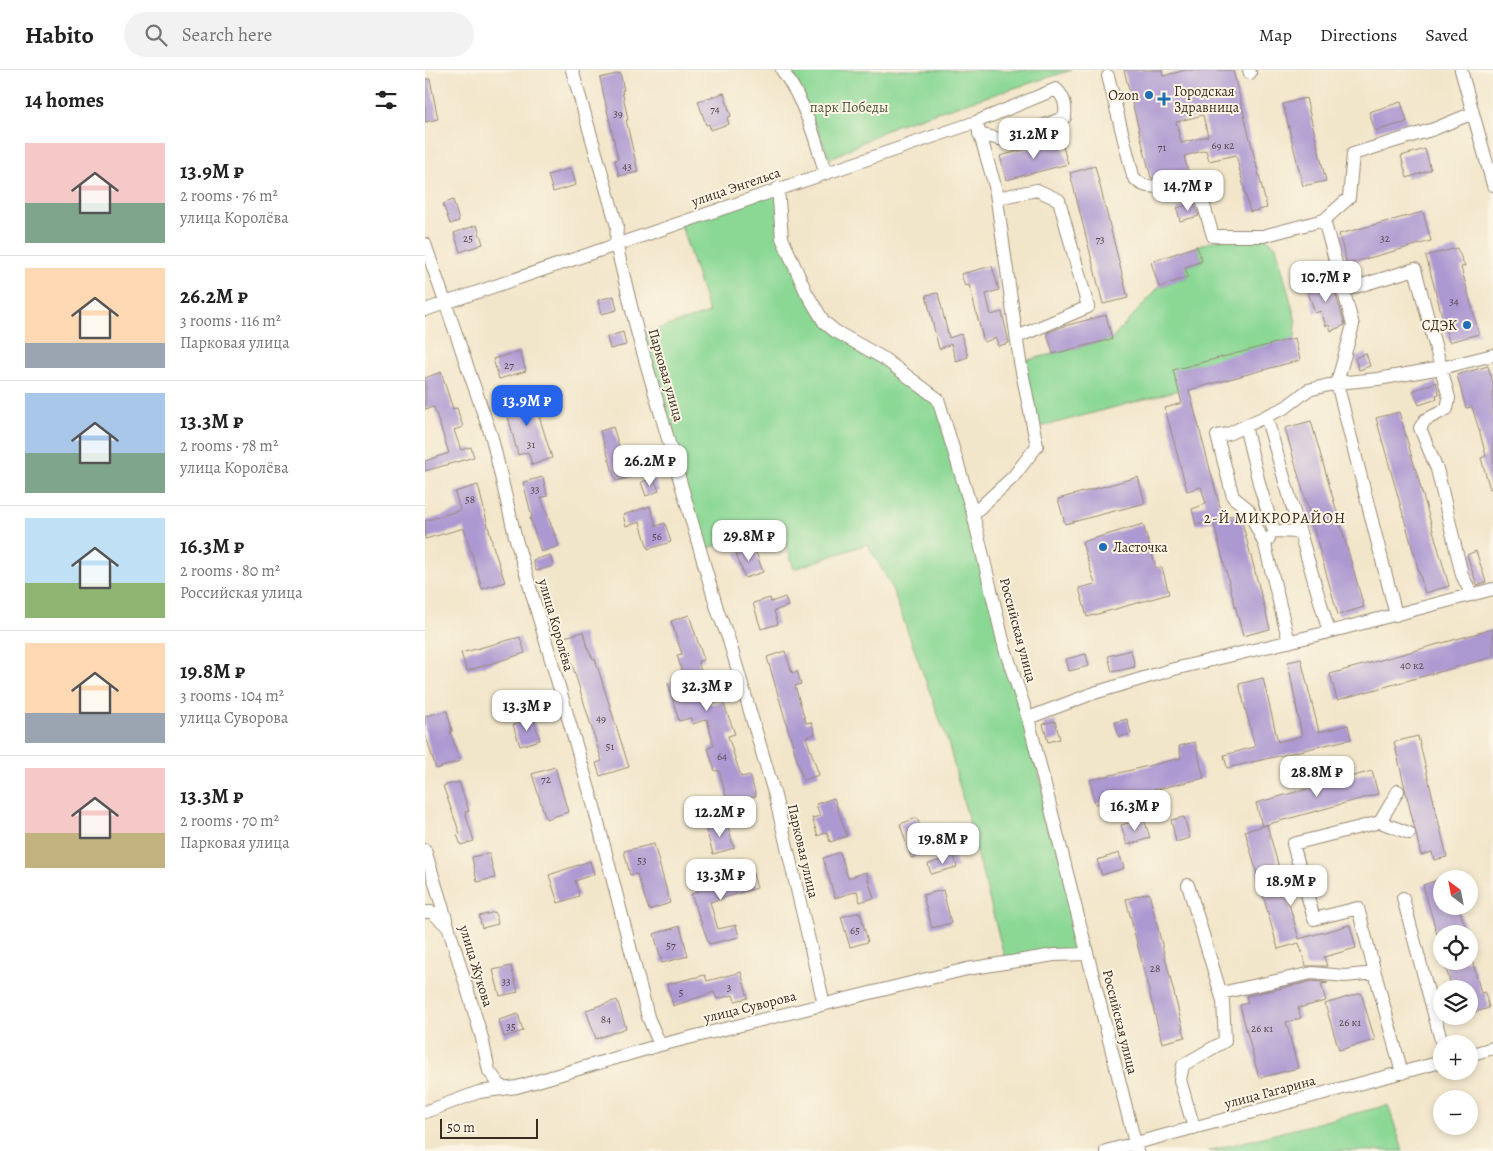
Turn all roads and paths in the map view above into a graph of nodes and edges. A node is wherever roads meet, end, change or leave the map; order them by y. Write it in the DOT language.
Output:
graph roads {
  1 [pos="572,70"];
  2 [pos="782,70"];
  3 [pos="1461,70"];
  4 [pos="1108,76"];
  5 [pos="1473,113"];
  6 [pos="978,128"];
  7 [pos="825,172"];
  8 [pos="1493,185"];
  9 [pos="778,188"];
  10 [pos="997,198"];
  11 [pos="1324,220"];
  12 [pos="425,244"];
  13 [pos="617,244"];
  14 [pos="1342,291"];
  15 [pos="447,302"];
  16 [pos="425,310"];
  17 [pos="1017,337"];
  18 [pos="1493,355"];
  19 [pos="1441,368"];
  20 [pos="1337,383"];
  21 [pos="1266,416"];
  22 [pos="1245,426"];
  23 [pos="973,514"];
  24 [pos="1274,531"];
  25 [pos="1300,532"];
  26 [pos="1265,545"];
  27 [pos="1493,589"];
  28 [pos="1472,595"];
  29 [pos="1396,615"];
  30 [pos="1329,632"];
  31 [pos="1289,642"];
  32 [pos="1028,718"];
  33 [pos="1398,791"];
  34 [pos="1380,822"];
  35 [pos="1409,833"];
  36 [pos="425,850"];
  37 [pos="1188,885"];
  38 [pos="1403,898"];
  39 [pos="425,912"];
  40 [pos="448,927"];
  41 [pos="1087,954"];
  42 [pos="1375,972"];
  43 [pos="1221,993"];
  44 [pos="824,1004"];
  45 [pos="1440,1035"];
  46 [pos="659,1045"];
  47 [pos="1493,1048"];
  48 [pos="1478,1052"];
  49 [pos="1433,1064"];
  50 [pos="1402,1073"];
  51 [pos="502,1088"];
  52 [pos="425,1112"];
  53 [pos="1194,1128"];
  54 [pos="1136,1147"];
  55 [pos="1106,1151"];
  1 -- 13 [label="street, Парковая улица"];
  2 -- 7 [label="street"];
  3 -- 5 [label="street"];
  4 -- 11 [label="street"];
  5 -- 8 [label="street"];
  5 -- 11 [label="street"];
  6 -- 6 [label="street, улица Энгельса"];
  6 -- 7 [label="street, улица Энгельса"];
  6 -- 10 [label="street"];
  7 -- 9 [label="street, улица Энгельса"];
  9 -- 13 [label="street, улица Энгельса"];
  9 -- 23 [label="street, Российская улица"];
  10 -- 17 [label="street"];
  10 -- 17 [label="street"];
  11 -- 14 [label="street"];
  12 -- 15 [label="street, улица Королёва"];
  13 -- 15 [label="street, улица Энгельса"];
  13 -- 44 [label="street, Парковая улица"];
  14 -- 19 [label="street"];
  14 -- 20 [label="street"];
  15 -- 16 [label="street, улица Энгельса"];
  15 -- 46 [label="street, улица Королёва"];
  17 -- 23 [label="street"];
  18 -- 19 [label="street"];
  19 -- 20 [label="street"];
  19 -- 28 [label="street"];
  20 -- 21 [label="street"];
  20 -- 29 [label="street"];
  21 -- 22 [label="street"];
  21 -- 25 [label="street"];
  22 -- 24 [label="street"];
  22 -- 26 [label="street"];
  23 -- 32 [label="street, Российская улица"];
  24 -- 25 [label="street"];
  24 -- 26 [label="street"];
  25 -- 30 [label="street"];
  26 -- 31 [label="street"];
  27 -- 28 [label="street"];
  28 -- 29 [label="street"];
  29 -- 30 [label="street"];
  30 -- 31 [label="street"];
  31 -- 32 [label="street"];
  32 -- 41 [label="street, Российская улица"];
  33 -- 34 [label="street"];
  34 -- 35 [label="street"];
  34 -- 42 [label="street"];
  36 -- 40 [label="street, улица Жукова"];
  37 -- 43 [label="street"];
  38 -- 45 [label="street"];
  39 -- 40 [label="street"];
  40 -- 51 [label="street, улица Жукова"];
  41 -- 44 [label="street, улица Суворова"];
  41 -- 54 [label="street, Российская улица"];
  42 -- 43 [label="street"];
  42 -- 50 [label="street"];
  43 -- 53 [label="street"];
  44 -- 46 [label="street, улица Суворова"];
  46 -- 51 [label="street, улица Суворова"];
  47 -- 48 [label="street"];
  49 -- 50 [label="street, улица Гагарина"];
  50 -- 53 [label="street, улица Гагарина"];
  51 -- 52 [label="street, улица Суворова"];
  53 -- 54 [label="street, улица Гагарина"];
  54 -- 55 [label="street, улица Гагарина"];
}
